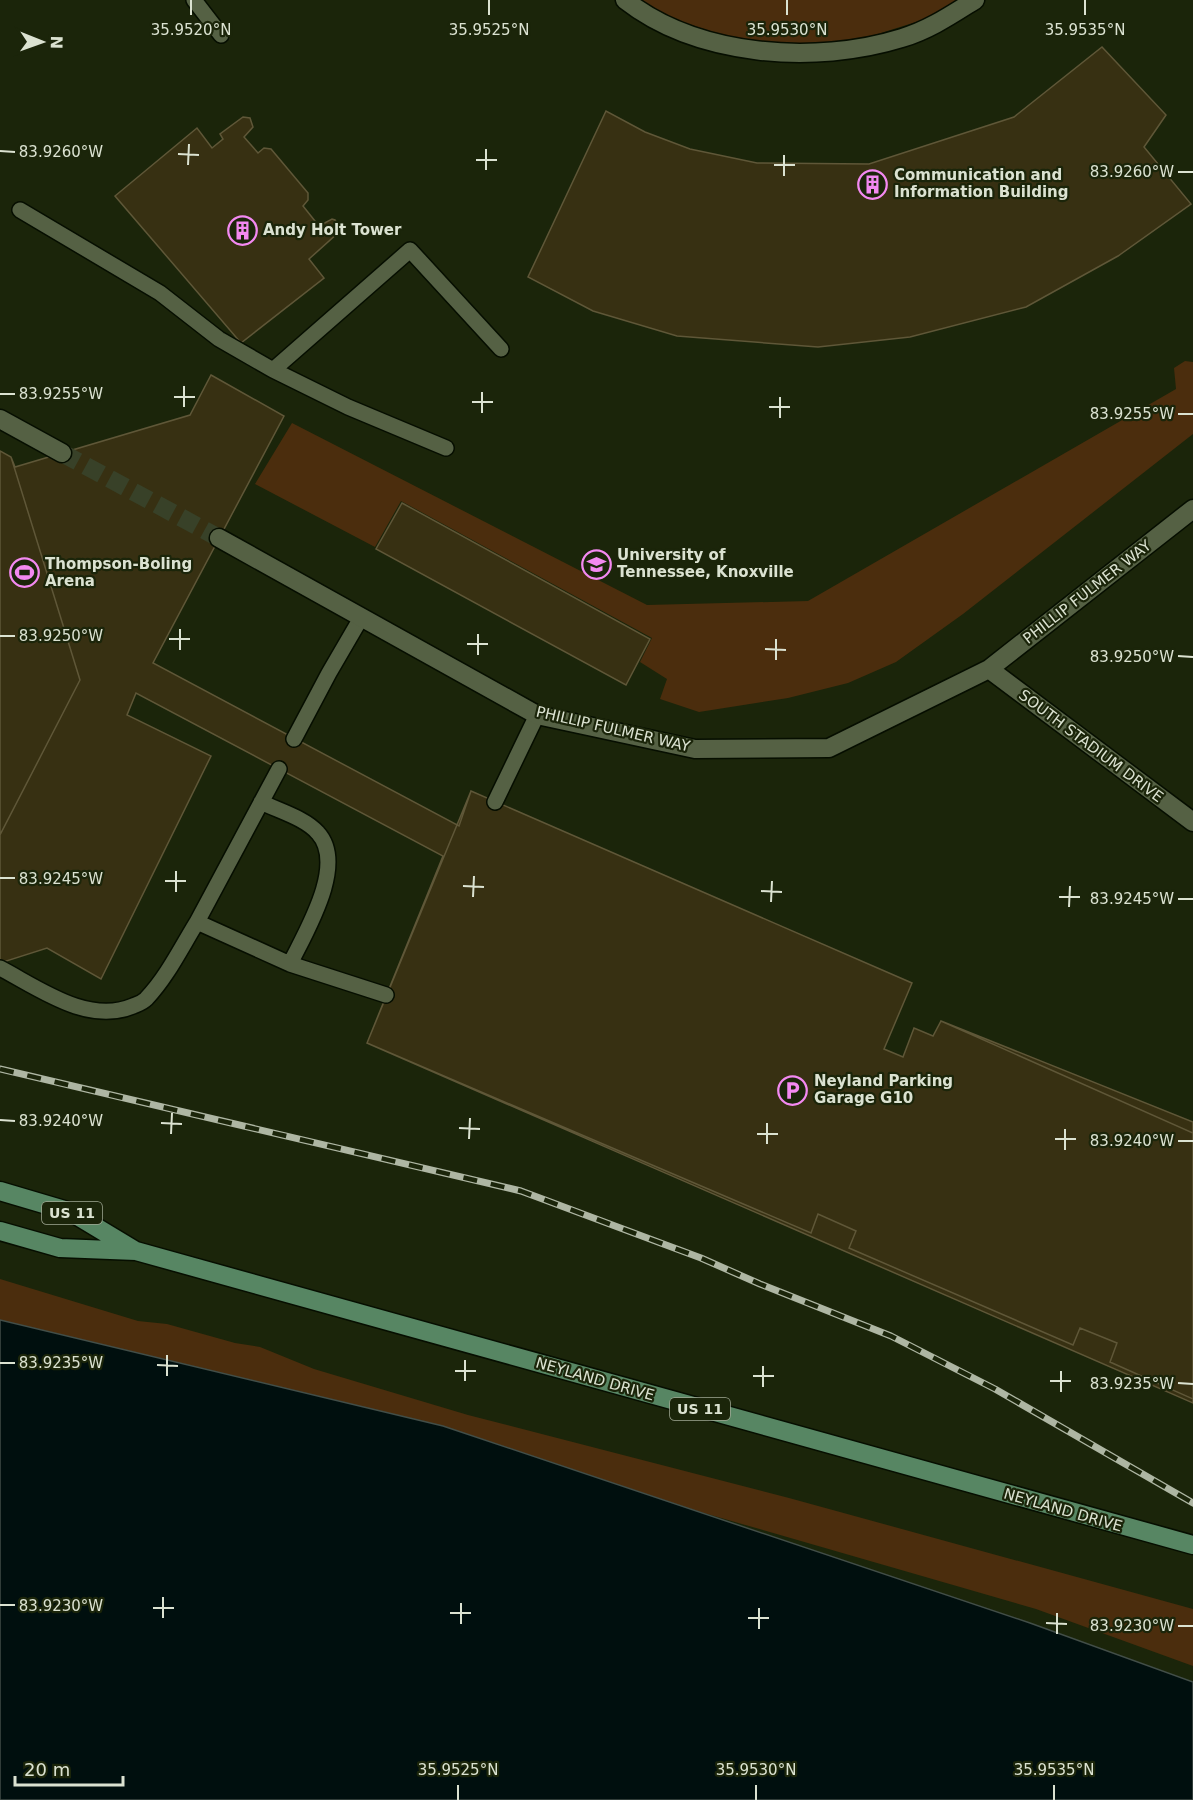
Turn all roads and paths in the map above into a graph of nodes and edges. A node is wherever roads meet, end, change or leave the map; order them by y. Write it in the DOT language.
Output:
graph roads {
  1 [pos="194,0"];
  2 [pos="625,0"];
  3 [pos="975,0"];
  4 [pos="222,35"];
  5 [pos="20,210"];
  6 [pos="501,349"];
  7 [pos="273,370"];
  8 [pos="0,419"];
  9 [pos="446,448"];
  10 [pos="62,453"];
  11 [pos="1193,509"];
  12 [pos="219,538"];
  13 [pos="362,618"];
  14 [pos="989,669"];
  15 [pos="537,715"];
  16 [pos="294,739"];
  17 [pos="279,769"];
  18 [pos="261,802"];
  19 [pos="495,802"];
  20 [pos="1193,822"];
  21 [pos="197,922"];
  22 [pos="290,964"];
  23 [pos="0,968"];
  24 [pos="386,995"];
  25 [pos="0,1191"];
  26 [pos="0,1231"];
  27 [pos="136,1251"];
  28 [pos="1193,1545"];
  1 -- 4 [label="lane"];
  2 -- 3 [label="street"];
  5 -- 7 [label="lane"];
  6 -- 7 [label="lane"];
  7 -- 9 [label="lane"];
  8 -- 10 [label="street"];
  11 -- 14 [label="street, PHILLIP FULMER WAY"];
  12 -- 13 [label="street, PHILLIP FULMER WAY"];
  13 -- 15 [label="street, PHILLIP FULMER WAY"];
  13 -- 16 [label="lane"];
  14 -- 15 [label="street, PHILLIP FULMER WAY"];
  14 -- 20 [label="street, SOUTH STADIUM DRIVE"];
  15 -- 19 [label="lane"];
  17 -- 18 [label="lane"];
  18 -- 21 [label="lane"];
  18 -- 22 [label="lane"];
  21 -- 22 [label="lane"];
  21 -- 23 [label="lane"];
  22 -- 24 [label="lane"];
  25 -- 27 [label="main road, NEYLAND DRIVE / US 11"];
  26 -- 27 [label="main road, NEYLAND DRIVE / US 11"];
  27 -- 28 [label="main road, NEYLAND DRIVE / US 11"];
}
